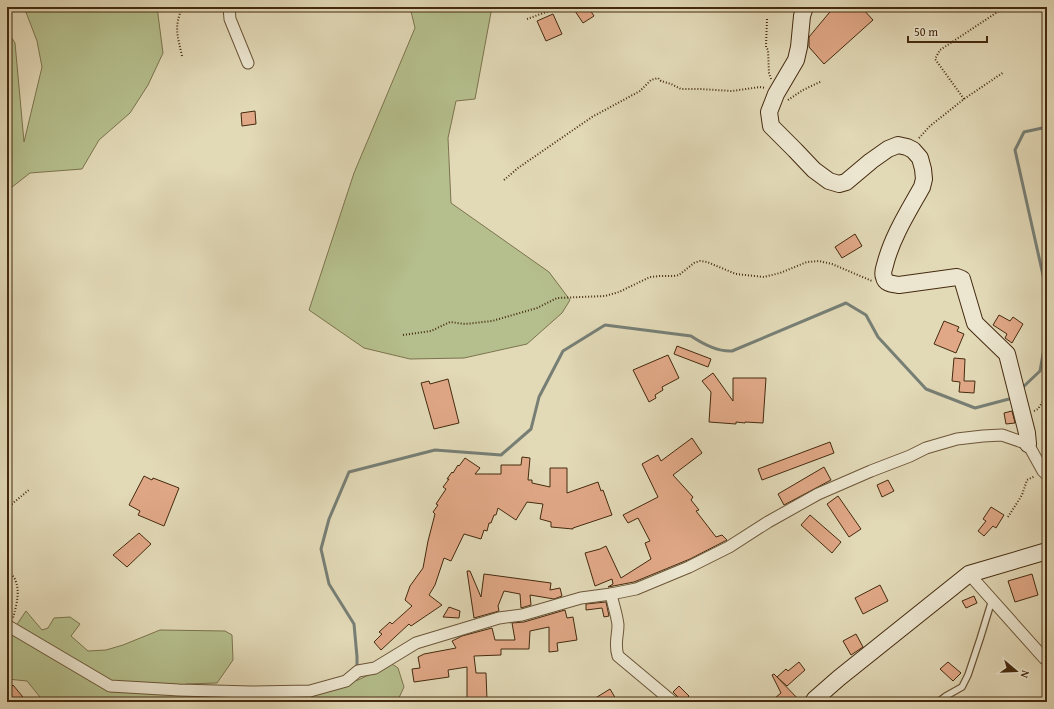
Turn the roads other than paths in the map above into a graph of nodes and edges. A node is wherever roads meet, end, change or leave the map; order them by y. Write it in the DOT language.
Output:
graph roads {
  1 [pos="229,7"];
  2 [pos="805,7"];
  3 [pos="248,63"];
  4 [pos="1028,444"];
  5 [pos="1045,473"];
  6 [pos="1047,551"];
  7 [pos="969,574"];
  8 [pos="611,594"];
  9 [pos="992,600"];
  10 [pos="9,627"];
  11 [pos="1047,660"];
  12 [pos="673,702"];
  13 [pos="813,702"];
  14 [pos="938,702"];
  1 -- 3 [label="street"];
  2 -- 4 [label="street"];
  4 -- 5 [label="street"];
  4 -- 8 [label="street"];
  6 -- 7 [label="street"];
  7 -- 9 [label="street"];
  7 -- 13 [label="street"];
  8 -- 10 [label="street"];
  8 -- 12 [label="street"];
  9 -- 11 [label="street"];
  9 -- 14 [label="lane"];
}
